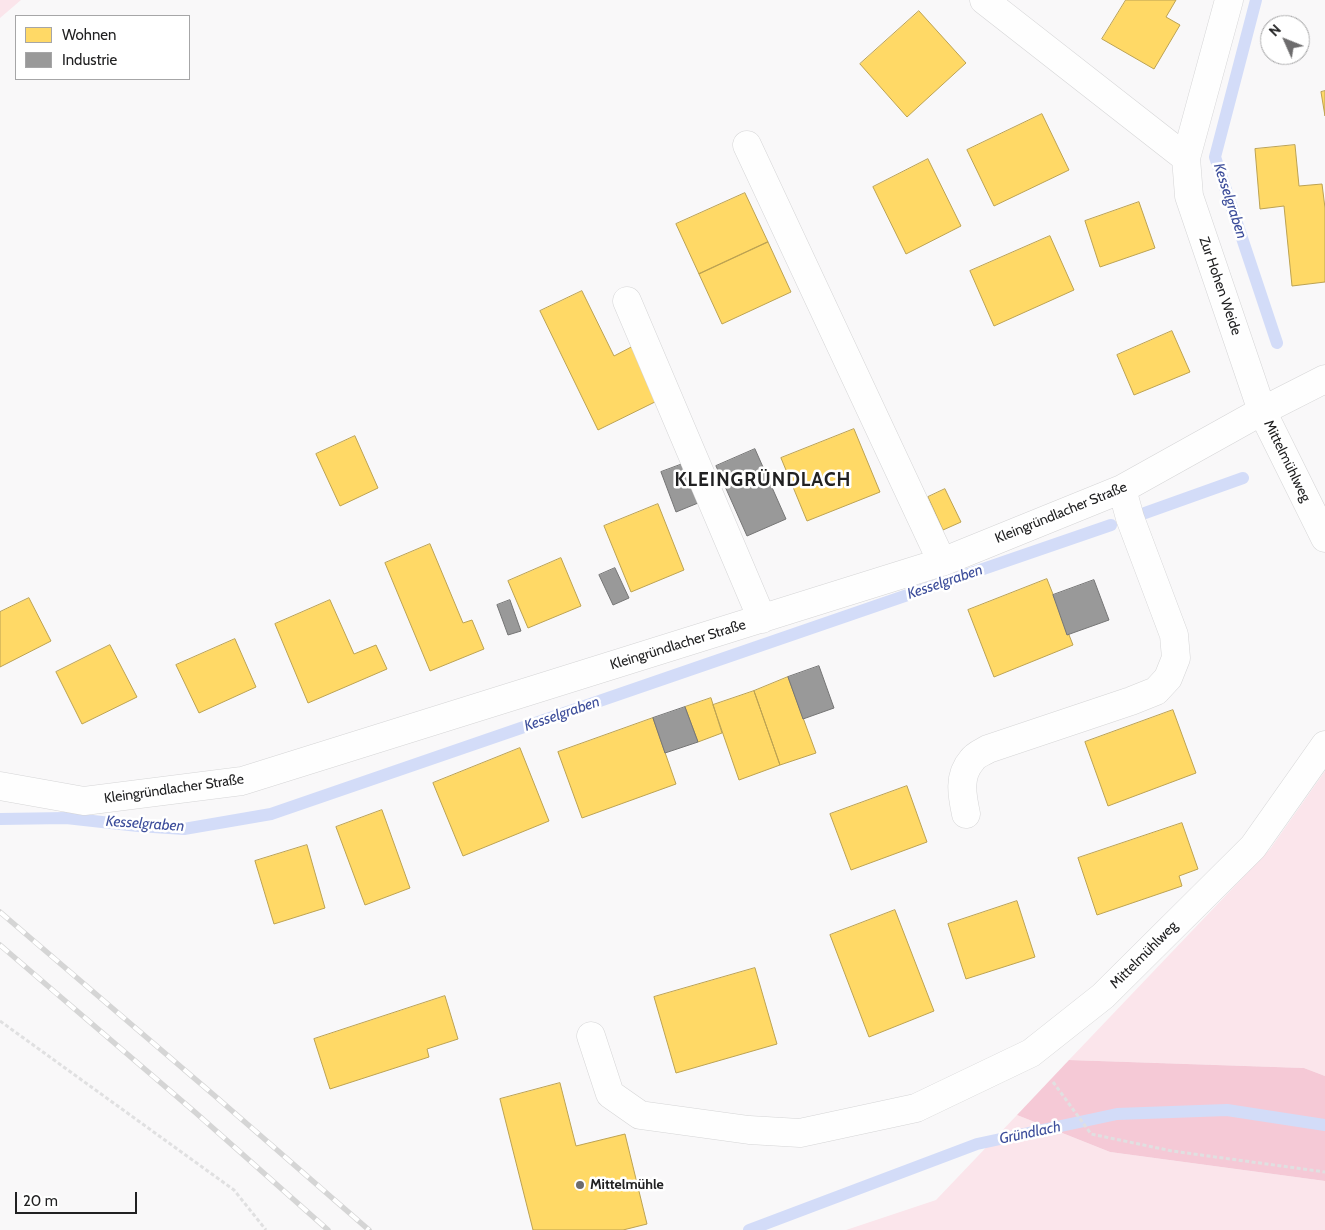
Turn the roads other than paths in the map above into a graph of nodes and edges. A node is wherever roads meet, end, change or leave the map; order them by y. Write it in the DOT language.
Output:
graph roads {
  1 [pos="984,0"];
  2 [pos="1229,0"];
  3 [pos="747,145"];
  4 [pos="1186,158"];
  5 [pos="628,301"];
  6 [pos="1325,379"];
  7 [pos="1262,412"];
  8 [pos="1122,489"];
  9 [pos="1325,538"];
  10 [pos="942,562"];
  11 [pos="762,619"];
  12 [pos="1325,745"];
  13 [pos="0,786"];
  14 [pos="966,814"];
  15 [pos="591,1036"];
  1 -- 4 [label="street"];
  2 -- 4 [label="street, Zur Hohen Weide"];
  3 -- 10 [label="street"];
  4 -- 7 [label="street, Zur Hohen Weide"];
  5 -- 11 [label="street"];
  6 -- 7 [label="street, Kleingründlacher Straße"];
  7 -- 8 [label="street, Kleingründlacher Straße"];
  7 -- 9 [label="street, Mittelmühlweg"];
  8 -- 10 [label="street, Kleingründlacher Straße"];
  8 -- 14 [label="street"];
  10 -- 11 [label="street, Kleingründlacher Straße"];
  11 -- 13 [label="street, Kleingründlacher Straße"];
  12 -- 15 [label="street, Mittelmühlweg"];
}
